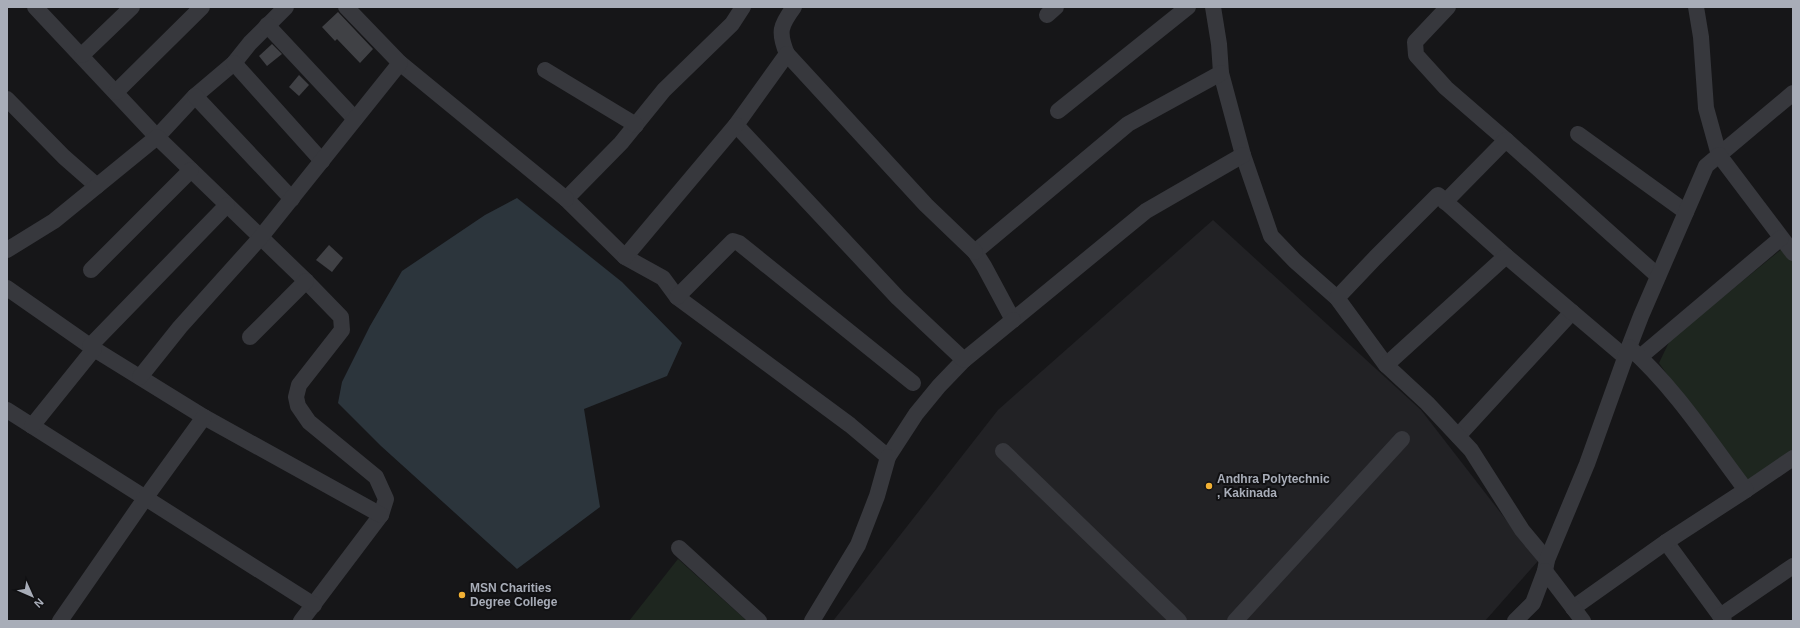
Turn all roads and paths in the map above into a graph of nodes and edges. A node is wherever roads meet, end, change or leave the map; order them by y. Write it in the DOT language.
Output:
graph roads {
  1 [pos="35,7"];
  2 [pos="202,7"];
  3 [pos="286,7"];
  4 [pos="346,7"];
  5 [pos="743,7"];
  6 [pos="794,7"];
  7 [pos="1188,7"];
  8 [pos="1213,7"];
  9 [pos="1448,7"];
  10 [pos="1696,7"];
  11 [pos="126,9"];
  12 [pos="267,25"];
  13 [pos="787,54"];
  14 [pos="82,55"];
  15 [pos="234,63"];
  16 [pos="400,63"];
  17 [pos="545,70"];
  18 [pos="1221,73"];
  19 [pos="116,92"];
  20 [pos="1793,93"];
  21 [pos="195,96"];
  22 [pos="7,99"];
  23 [pos="1058,111"];
  24 [pos="355,119"];
  25 [pos="636,125"];
  26 [pos="736,125"];
  27 [pos="1578,134"];
  28 [pos="157,137"];
  29 [pos="1506,140"];
  30 [pos="1243,155"];
  31 [pos="1719,155"];
  32 [pos="322,161"];
  33 [pos="190,170"];
  34 [pos="97,186"];
  35 [pos="292,199"];
  36 [pos="566,199"];
  37 [pos="1446,202"];
  38 [pos="226,205"];
  39 [pos="1686,212"];
  40 [pos="260,238"];
  41 [pos="1781,238"];
  42 [pos="7,250"];
  43 [pos="975,252"];
  44 [pos="1793,254"];
  45 [pos="1506,256"];
  46 [pos="626,257"];
  47 [pos="91,270"];
  48 [pos="1658,276"];
  49 [pos="306,281"];
  50 [pos="7,288"];
  51 [pos="677,298"];
  52 [pos="1337,298"];
  53 [pos="1572,312"];
  54 [pos="1013,320"];
  55 [pos="250,337"];
  56 [pos="92,347"];
  57 [pos="1631,354"];
  58 [pos="964,360"];
  59 [pos="1386,365"];
  60 [pos="140,377"];
  61 [pos="913,383"];
  62 [pos="7,410"];
  63 [pos="204,417"];
  64 [pos="32,426"];
  65 [pos="1458,436"];
  66 [pos="1402,439"];
  67 [pos="1003,451"];
  68 [pos="888,457"];
  69 [pos="1793,458"];
  70 [pos="1746,490"];
  71 [pos="146,497"];
  72 [pos="381,515"];
  73 [pos="1666,542"];
  74 [pos="679,548"];
  75 [pos="1546,566"];
  76 [pos="1793,566"];
  77 [pos="314,605"];
  78 [pos="1573,608"];
  79 [pos="1722,618"];
  80 [pos="60,621"];
  81 [pos="301,621"];
  82 [pos="759,621"];
  83 [pos="812,621"];
  84 [pos="1179,621"];
  85 [pos="1235,621"];
  86 [pos="1515,621"];
  87 [pos="1583,621"];
  1 -- 14 [label="street"];
  2 -- 19 [label="street"];
  3 -- 12 [label="street"];
  4 -- 16 [label="street"];
  5 -- 25 [label="street"];
  6 -- 13 [label="street"];
  7 -- 23 [label="street"];
  8 -- 18 [label="street"];
  9 -- 29 [label="street"];
  10 -- 31 [label="street"];
  11 -- 14 [label="street"];
  12 -- 15 [label="street"];
  12 -- 24 [label="street"];
  13 -- 26 [label="street"];
  13 -- 43 [label="street"];
  14 -- 19 [label="street"];
  15 -- 21 [label="street"];
  15 -- 32 [label="street"];
  16 -- 24 [label="street"];
  16 -- 36 [label="street"];
  17 -- 25 [label="street"];
  18 -- 30 [label="street"];
  18 -- 43 [label="street"];
  19 -- 28 [label="street"];
  20 -- 31 [label="street"];
  21 -- 28 [label="street"];
  21 -- 35 [label="street"];
  22 -- 34 [label="street"];
  24 -- 32 [label="street"];
  25 -- 36 [label="street"];
  26 -- 46 [label="street"];
  26 -- 58 [label="street"];
  27 -- 39 [label="street"];
  28 -- 33 [label="street"];
  28 -- 34 [label="street"];
  29 -- 37 [label="street"];
  29 -- 48 [label="street"];
  30 -- 52 [label="street"];
  30 -- 54 [label="street"];
  31 -- 39 [label="street"];
  31 -- 41 [label="street"];
  32 -- 35 [label="street"];
  33 -- 38 [label="street"];
  33 -- 47 [label="street"];
  34 -- 42 [label="street"];
  35 -- 40 [label="street"];
  36 -- 46 [label="street"];
  37 -- 45 [label="street"];
  37 -- 52 [label="street"];
  38 -- 40 [label="street"];
  38 -- 56 [label="street"];
  39 -- 48 [label="street"];
  40 -- 49 [label="street"];
  40 -- 60 [label="street"];
  41 -- 44 [label="street"];
  41 -- 57 [label="street"];
  43 -- 54 [label="street"];
  45 -- 53 [label="street"];
  45 -- 59 [label="street"];
  46 -- 51 [label="street"];
  48 -- 57 [label="street"];
  49 -- 55 [label="street"];
  49 -- 72 [label="street"];
  50 -- 56 [label="street"];
  51 -- 61 [label="street"];
  51 -- 68 [label="street"];
  52 -- 59 [label="street"];
  53 -- 57 [label="street"];
  53 -- 65 [label="street"];
  54 -- 58 [label="street"];
  56 -- 60 [label="street"];
  56 -- 64 [label="street"];
  57 -- 70 [label="street"];
  57 -- 75 [label="street"];
  58 -- 68 [label="street"];
  59 -- 65 [label="street"];
  60 -- 63 [label="street"];
  62 -- 64 [label="street"];
  63 -- 71 [label="street"];
  63 -- 72 [label="street"];
  64 -- 71 [label="street"];
  65 -- 75 [label="street"];
  66 -- 85 [label="street"];
  67 -- 84 [label="street"];
  68 -- 83 [label="street"];
  69 -- 70 [label="street"];
  70 -- 73 [label="street"];
  71 -- 77 [label="street"];
  71 -- 80 [label="street"];
  72 -- 77 [label="street"];
  73 -- 78 [label="street"];
  73 -- 79 [label="street"];
  74 -- 82 [label="street"];
  75 -- 78 [label="street"];
  75 -- 86 [label="street"];
  76 -- 79 [label="street"];
  77 -- 81 [label="street"];
  78 -- 87 [label="street"];
}
